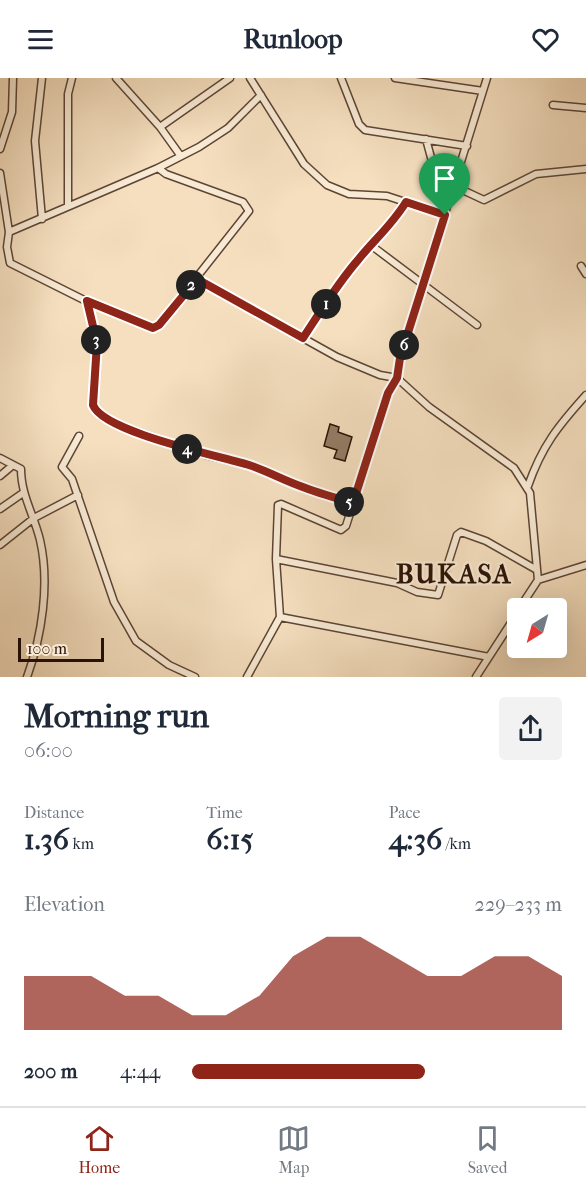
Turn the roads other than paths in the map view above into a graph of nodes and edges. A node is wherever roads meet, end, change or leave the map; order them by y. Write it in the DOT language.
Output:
graph roads {
  1 [pos="13,78"];
  2 [pos="42,78"];
  3 [pos="72,78"];
  4 [pos="116,78"];
  5 [pos="230,78"];
  6 [pos="250,78"];
  7 [pos="340,78"];
  8 [pos="395,78"];
  9 [pos="487,78"];
  10 [pos="483,91"];
  11 [pos="261,95"];
  12 [pos="554,105"];
  13 [pos="586,108"];
  14 [pos="160,127"];
  15 [pos="426,139"];
  16 [pos="467,146"];
  17 [pos="0,149"];
  18 [pos="180,155"];
  19 [pos="433,165"];
  20 [pos="158,168"];
  21 [pos="586,169"];
  22 [pos="0,173"];
  23 [pos="454,186"];
  24 [pos="406,202"];
  25 [pos="68,206"];
  26 [pos="445,215"];
  27 [pos="42,219"];
  28 [pos="9,232"];
  29 [pos="372,246"];
  30 [pos="581,266"];
  31 [pos="586,274"];
  32 [pos="197,279"];
  33 [pos="424,284"];
  34 [pos="87,301"];
  35 [pos="477,325"];
  36 [pos="303,338"];
  37 [pos="397,378"];
  38 [pos="586,395"];
  39 [pos="79,436"];
  40 [pos="0,458"];
  41 [pos="13,465"];
  42 [pos="0,476"];
  43 [pos="528,486"];
  44 [pos="23,493"];
  45 [pos="78,495"];
  46 [pos="353,503"];
  47 [pos="0,509"];
  48 [pos="34,518"];
  49 [pos="0,545"];
  50 [pos="276,559"];
  51 [pos="586,566"];
  52 [pos="537,570"];
  53 [pos="538,580"];
  54 [pos="526,598"];
  55 [pos="280,617"];
  56 [pos="507,628"];
  57 [pos="489,657"];
  58 [pos="27,677"];
  59 [pos="195,677"];
  60 [pos="247,677"];
  61 [pos="476,677"];
  1 -- 17 [label="street"];
  2 -- 27 [label="street"];
  3 -- 25 [label="street"];
  4 -- 14 [label="street"];
  5 -- 14 [label="street"];
  6 -- 11 [label="street"];
  7 -- 15 [label="street"];
  8 -- 10 [label="street"];
  9 -- 10 [label="street"];
  10 -- 16 [label="street"];
  11 -- 18 [label="street"];
  11 -- 24 [label="street"];
  12 -- 13 [label="street"];
  14 -- 18 [label="street"];
  15 -- 16 [label="street"];
  15 -- 19 [label="street"];
  16 -- 23 [label="street"];
  18 -- 20 [label="street"];
  20 -- 25 [label="street"];
  20 -- 32 [label="street"];
  21 -- 23 [label="street"];
  22 -- 28 [label="street"];
  23 -- 26 [label="street"];
  24 -- 26 [label="street"];
  24 -- 29 [label="street"];
  25 -- 27 [label="street"];
  26 -- 33 [label="street"];
  27 -- 28 [label="street"];
  28 -- 34 [label="street"];
  29 -- 33 [label="street"];
  29 -- 36 [label="street"];
  30 -- 31 [label="street"];
  32 -- 34 [label="street"];
  32 -- 36 [label="street"];
  33 -- 35 [label="street"];
  33 -- 37 [label="street"];
  34 -- 46 [label="street"];
  36 -- 37 [label="street"];
  37 -- 43 [label="street"];
  37 -- 46 [label="street"];
  38 -- 43 [label="street"];
  39 -- 45 [label="street"];
  40 -- 41 [label="street"];
  41 -- 42 [label="street"];
  41 -- 44 [label="street"];
  43 -- 52 [label="street"];
  44 -- 47 [label="street"];
  44 -- 48 [label="street"];
  45 -- 48 [label="street"];
  45 -- 59 [label="street"];
  46 -- 50 [label="street"];
  48 -- 49 [label="street"];
  48 -- 58 [label="street"];
  50 -- 52 [label="street"];
  50 -- 55 [label="street"];
  51 -- 53 [label="street"];
  52 -- 53 [label="street"];
  53 -- 54 [label="street"];
  55 -- 57 [label="street"];
  55 -- 60 [label="street"];
  56 -- 57 [label="street"];
  57 -- 61 [label="street"];
}
